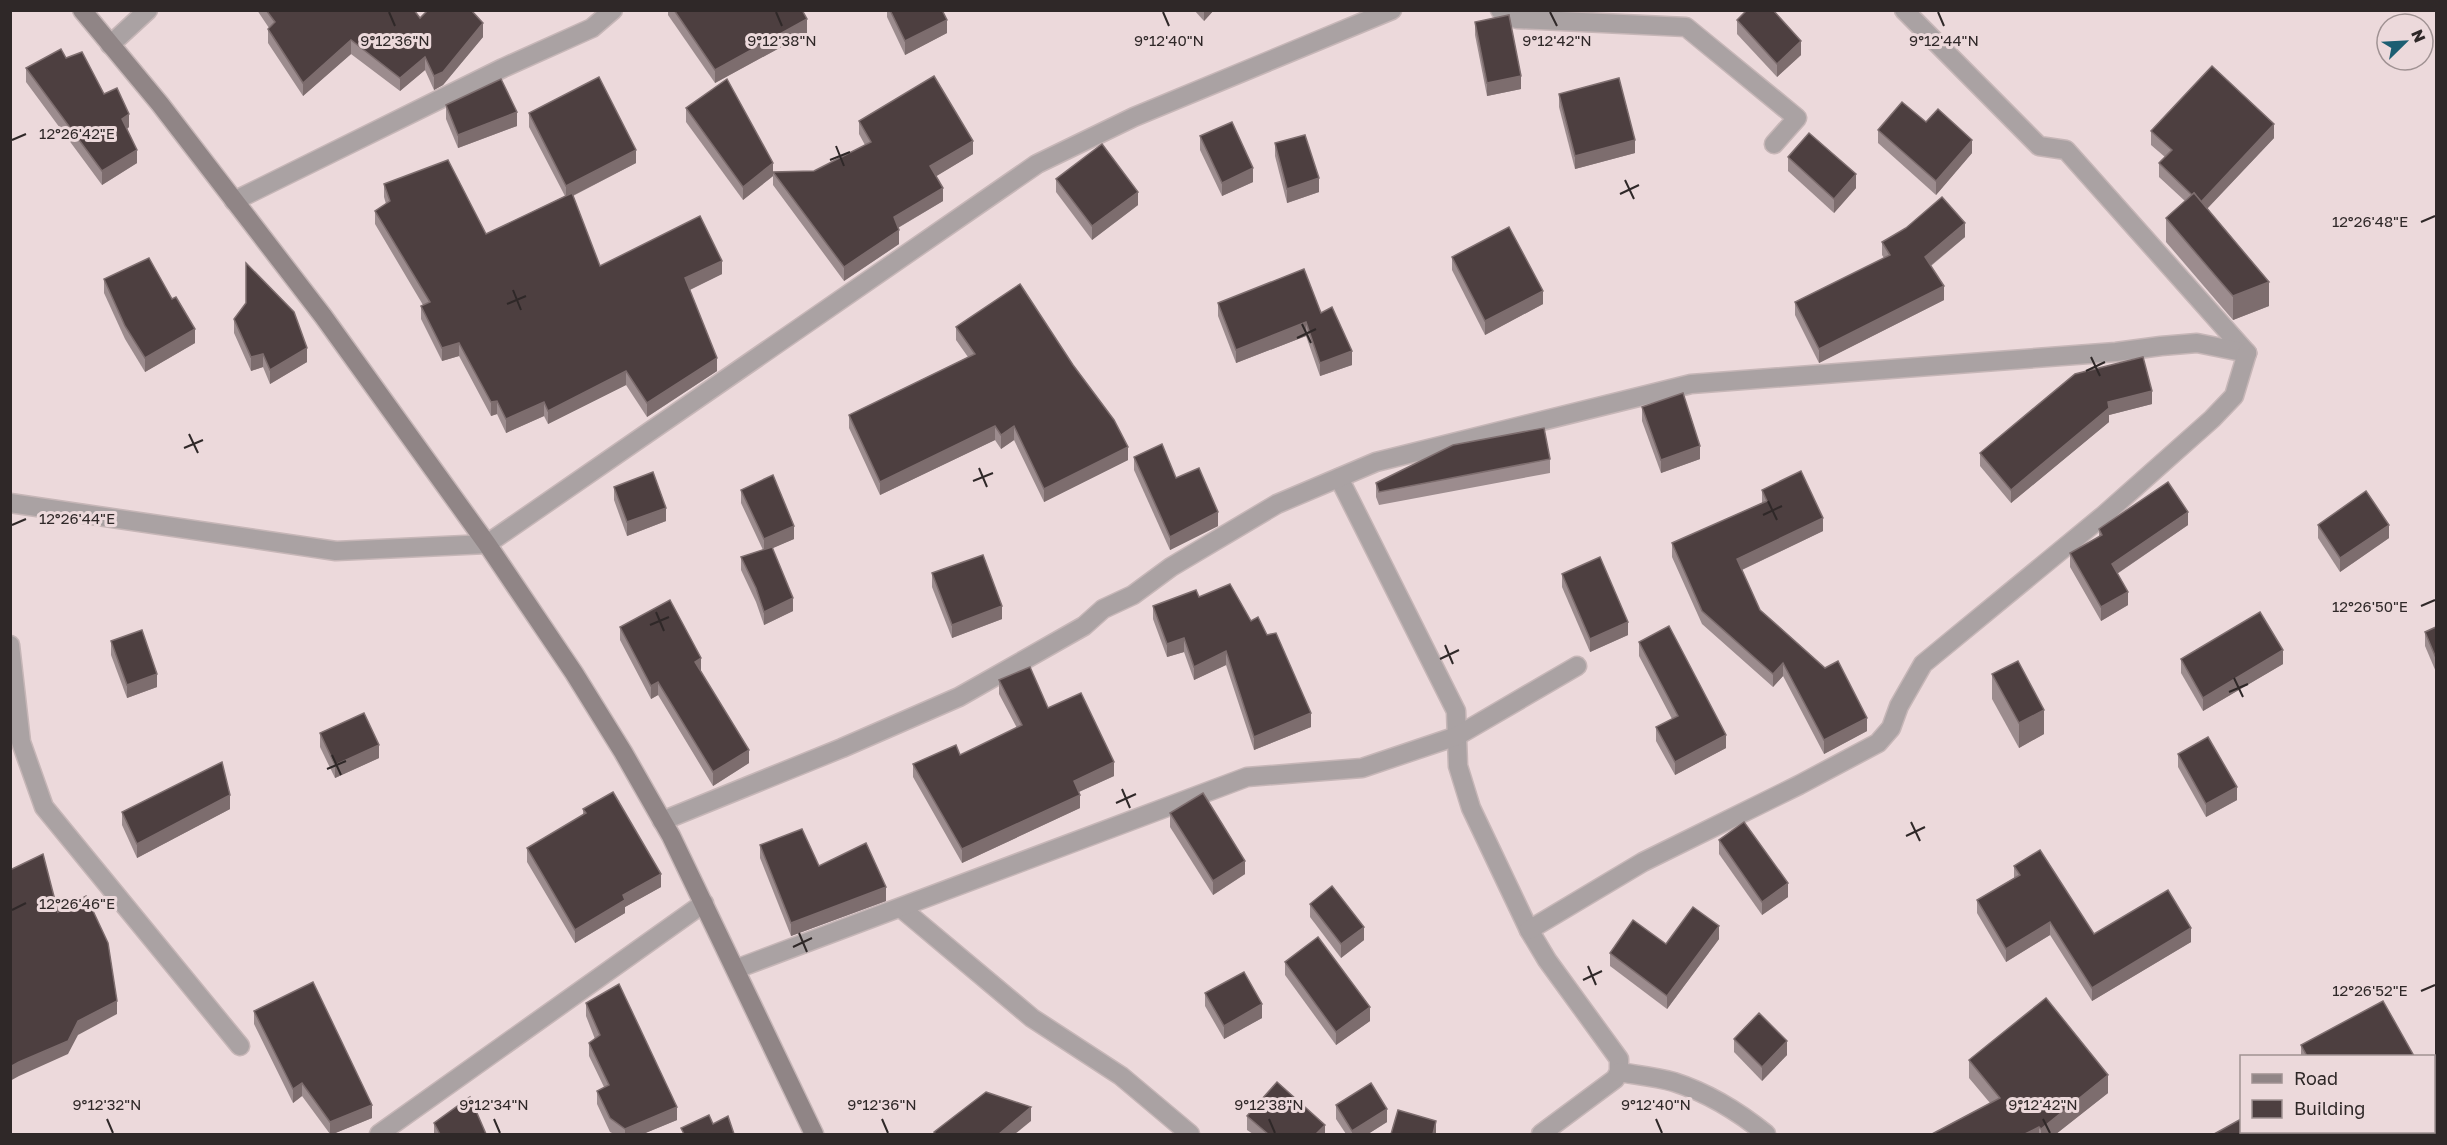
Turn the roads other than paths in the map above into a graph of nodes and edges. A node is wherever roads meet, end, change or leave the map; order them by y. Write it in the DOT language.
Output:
graph roads {
  1 [pos="82,10"];
  2 [pos="148,10"];
  3 [pos="613,10"];
  4 [pos="1392,10"];
  5 [pos="1500,10"];
  6 [pos="1904,10"];
  7 [pos="110,45"];
  8 [pos="1774,144"];
  9 [pos="234,201"];
  10 [pos="2247,353"];
  11 [pos="1339,478"];
  12 [pos="10,503"];
  13 [pos="488,544"];
  14 [pos="10,645"];
  15 [pos="1577,666"];
  16 [pos="1457,736"];
  17 [pos="662,821"];
  18 [pos="704,903"];
  19 [pos="901,908"];
  20 [pos="1529,930"];
  21 [pos="736,969"];
  22 [pos="240,1046"];
  23 [pos="1619,1072"];
  24 [pos="379,1134"];
  25 [pos="814,1134"];
  26 [pos="1190,1134"];
  27 [pos="1542,1134"];
  28 [pos="1766,1134"];
  1 -- 7 [label="street"];
  2 -- 7 [label="street"];
  3 -- 9 [label="street"];
  4 -- 13 [label="street"];
  5 -- 8 [label="street"];
  6 -- 10 [label="street"];
  7 -- 9 [label="street"];
  9 -- 13 [label="street"];
  10 -- 11 [label="street"];
  10 -- 20 [label="street"];
  11 -- 16 [label="street"];
  11 -- 17 [label="street"];
  12 -- 13 [label="street"];
  13 -- 17 [label="street"];
  14 -- 22 [label="street"];
  15 -- 16 [label="street"];
  16 -- 19 [label="street"];
  16 -- 20 [label="street"];
  17 -- 18 [label="street"];
  18 -- 21 [label="street"];
  18 -- 24 [label="street"];
  19 -- 21 [label="street"];
  19 -- 26 [label="street"];
  20 -- 23 [label="street"];
  21 -- 25 [label="street"];
  23 -- 27 [label="street"];
  23 -- 28 [label="street"];
}
